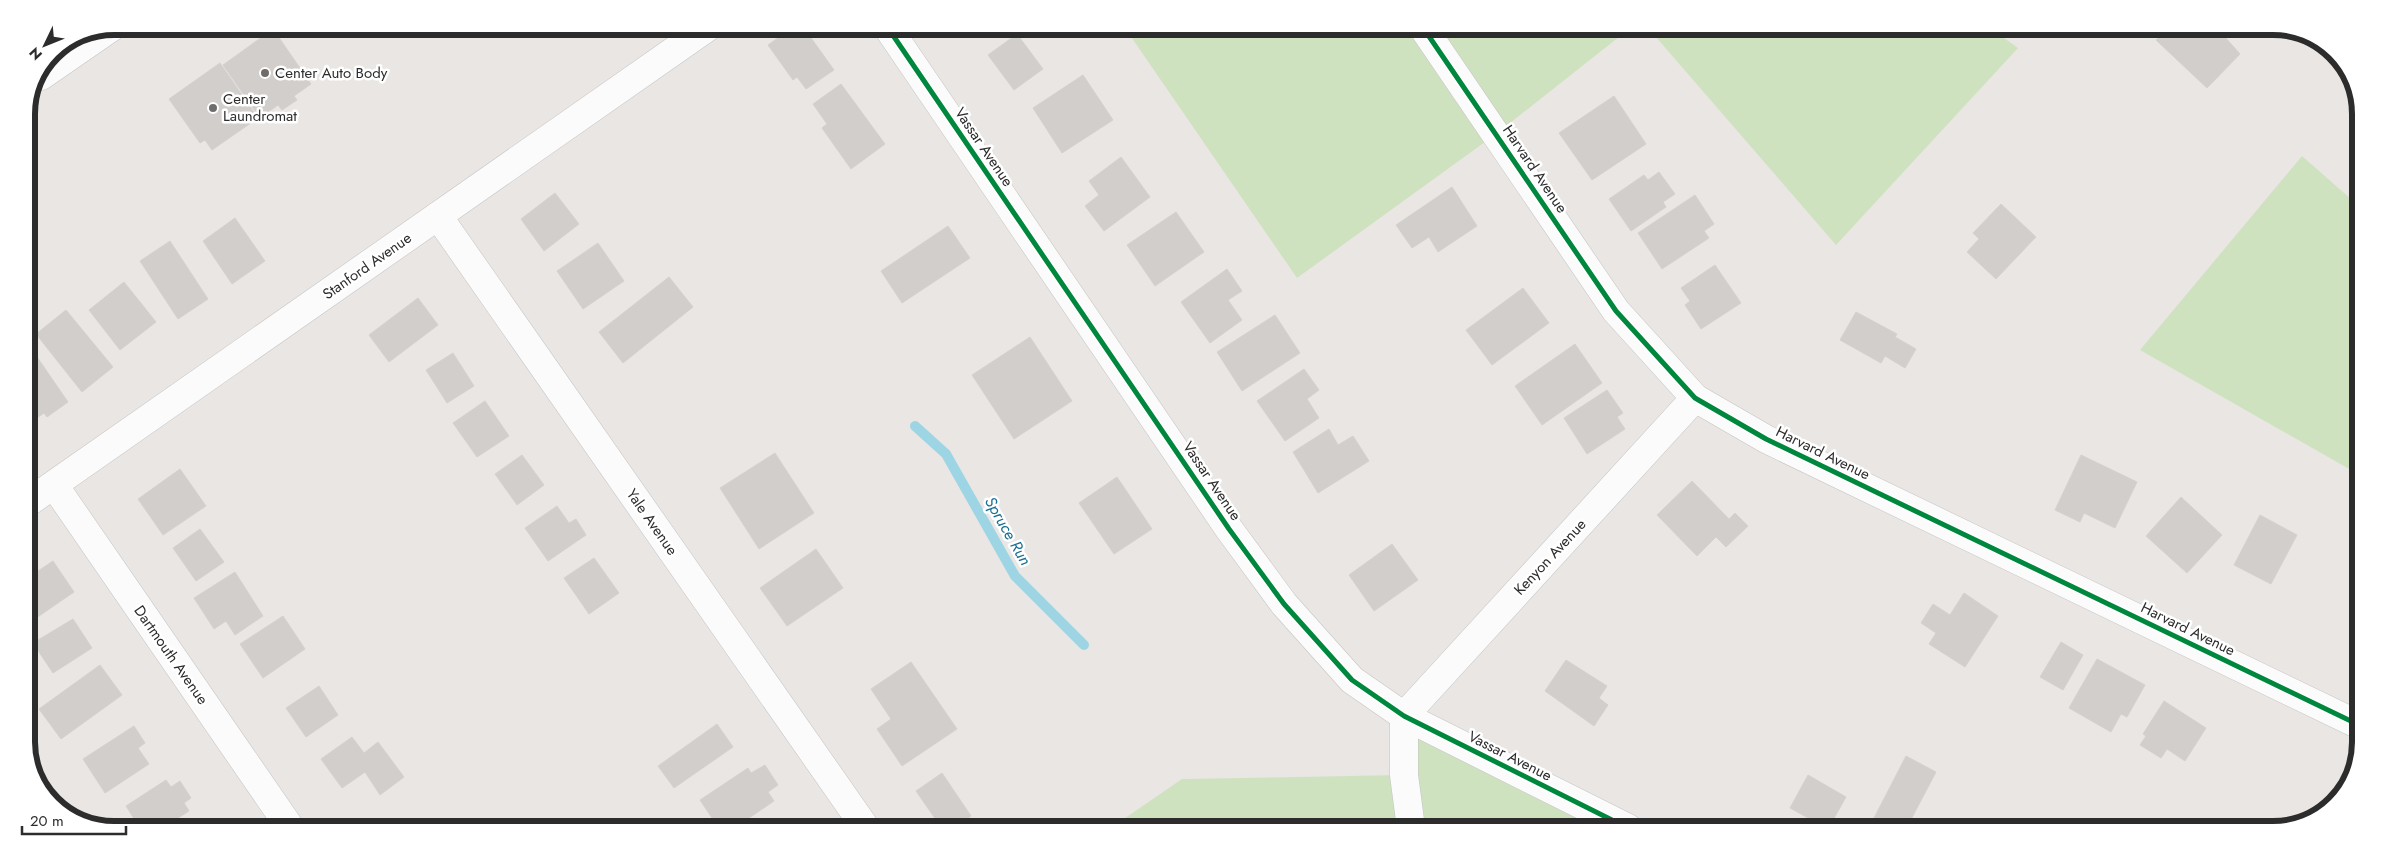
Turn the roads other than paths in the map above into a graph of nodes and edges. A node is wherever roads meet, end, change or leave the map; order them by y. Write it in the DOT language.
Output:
graph roads {
  1 [pos="698,35"];
  2 [pos="893,35"];
  3 [pos="1428,35"];
  4 [pos="97,37"];
  5 [pos="47,72"];
  6 [pos="438,216"];
  7 [pos="1695,398"];
  8 [pos="54,485"];
  9 [pos="35,498"];
  10 [pos="1404,716"];
  11 [pos="2352,722"];
  12 [pos="286,821"];
  13 [pos="861,821"];
  14 [pos="1410,821"];
  15 [pos="1614,821"];
  1 -- 6 [label="street, Stanford Avenue"];
  2 -- 10 [label="street, Vassar Avenue"];
  3 -- 7 [label="street, Harvard Avenue"];
  4 -- 5 [label="street"];
  6 -- 8 [label="street, Stanford Avenue"];
  6 -- 13 [label="street, Yale Avenue"];
  7 -- 10 [label="street, Kenyon Avenue"];
  7 -- 11 [label="street, Harvard Avenue"];
  8 -- 9 [label="street, Stanford Avenue"];
  8 -- 12 [label="street, Dartmouth Avenue"];
  10 -- 14 [label="street"];
  10 -- 15 [label="street, Vassar Avenue"];
}
